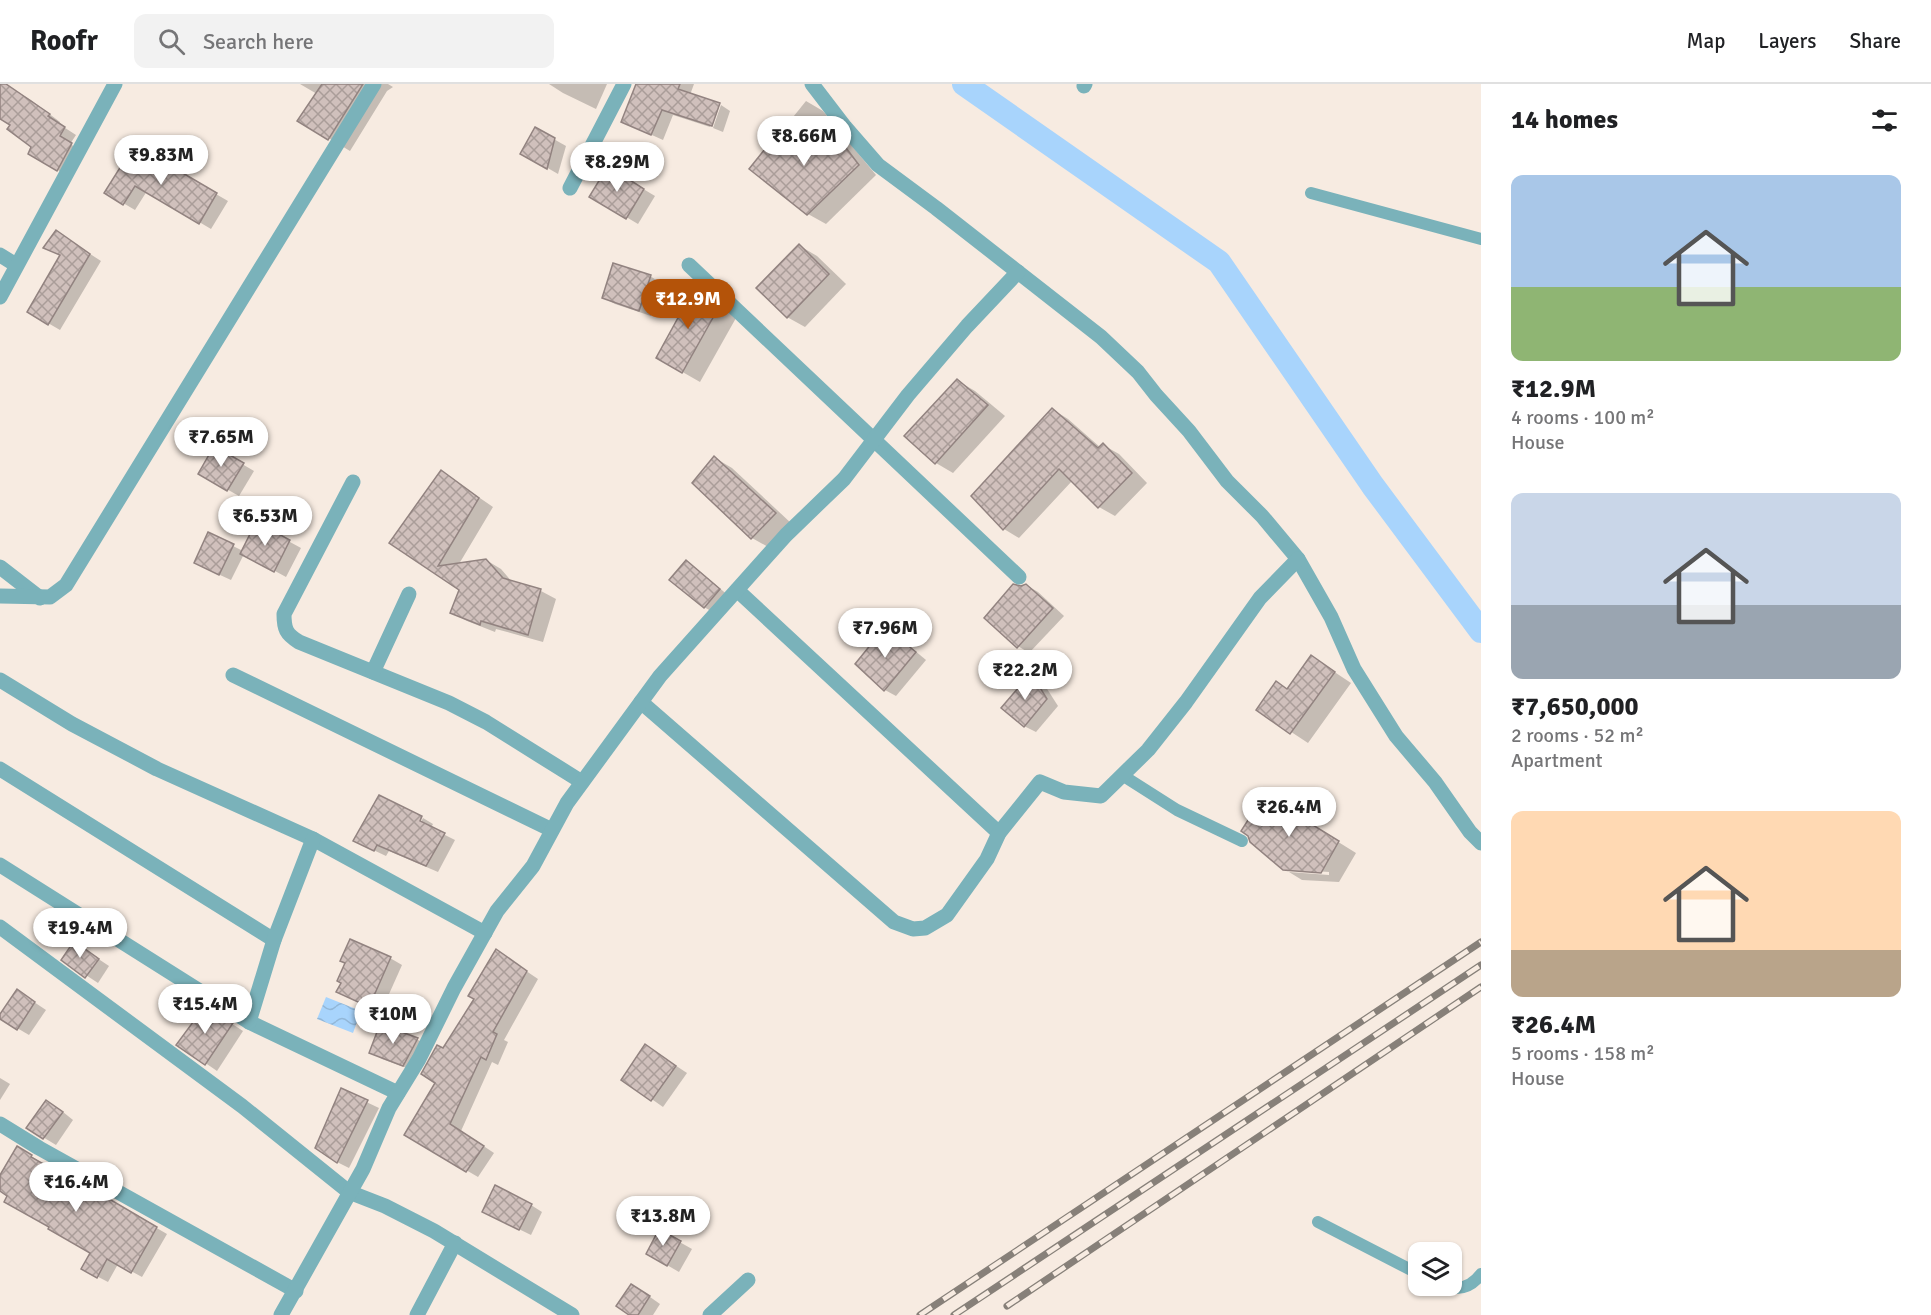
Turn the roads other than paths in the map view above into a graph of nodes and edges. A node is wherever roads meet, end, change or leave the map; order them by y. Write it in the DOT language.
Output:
graph roads {
  1 [pos="115,84"];
  2 [pos="374,84"];
  3 [pos="624,84"];
  4 [pos="812,84"];
  5 [pos="570,188"];
  6 [pos="1311,193"];
  7 [pos="1481,239"];
  8 [pos="0,255"];
  9 [pos="16,265"];
  10 [pos="689,265"];
  11 [pos="1018,272"];
  12 [pos="0,297"];
  13 [pos="874,440"];
  14 [pos="353,482"];
  15 [pos="1298,559"];
  16 [pos="0,567"];
  17 [pos="1019,577"];
  18 [pos="737,590"];
  19 [pos="409,594"];
  20 [pos="0,596"];
  21 [pos="40,598"];
  22 [pos="373,672"];
  23 [pos="234,675"];
  24 [pos="0,680"];
  25 [pos="640,702"];
  26 [pos="0,769"];
  27 [pos="1122,775"];
  28 [pos="582,782"];
  29 [pos="552,830"];
  30 [pos="999,833"];
  31 [pos="313,839"];
  32 [pos="1242,841"];
  33 [pos="1481,843"];
  34 [pos="0,865"];
  35 [pos="0,927"];
  36 [pos="485,933"];
  37 [pos="274,940"];
  38 [pos="249,1022"];
  39 [pos="398,1093"];
  40 [pos="0,1124"];
  41 [pos="349,1192"];
  42 [pos="1318,1222"];
  43 [pos="454,1243"];
  44 [pos="1408,1268"];
  45 [pos="1481,1274"];
  46 [pos="748,1280"];
  47 [pos="1462,1288"];
  48 [pos="296,1290"];
  49 [pos="281,1315"];
  50 [pos="417,1315"];
  51 [pos="572,1315"];
  52 [pos="710,1315"];
  1 -- 9 [label="street"];
  2 -- 21 [label="street"];
  3 -- 5 [label="street"];
  4 -- 11 [label="street"];
  6 -- 7 [label="lane"];
  8 -- 9 [label="street"];
  9 -- 12 [label="street"];
  10 -- 13 [label="street"];
  11 -- 13 [label="street"];
  11 -- 15 [label="street"];
  13 -- 17 [label="street"];
  13 -- 18 [label="street"];
  14 -- 22 [label="street"];
  15 -- 27 [label="street"];
  15 -- 33 [label="street"];
  16 -- 21 [label="street"];
  18 -- 25 [label="street"];
  18 -- 30 [label="street"];
  19 -- 22 [label="street"];
  20 -- 21 [label="street"];
  22 -- 28 [label="street"];
  23 -- 29 [label="street"];
  24 -- 31 [label="street"];
  25 -- 28 [label="street"];
  25 -- 30 [label="street"];
  26 -- 37 [label="street"];
  27 -- 30 [label="street"];
  27 -- 32 [label="lane"];
  28 -- 29 [label="street"];
  29 -- 36 [label="street"];
  31 -- 36 [label="street"];
  31 -- 37 [label="street"];
  34 -- 38 [label="street"];
  35 -- 41 [label="street"];
  36 -- 39 [label="street"];
  37 -- 38 [label="street"];
  38 -- 39 [label="street"];
  39 -- 41 [label="street"];
  40 -- 48 [label="street"];
  41 -- 43 [label="street"];
  41 -- 48 [label="street"];
  42 -- 44 [label="lane"];
  43 -- 50 [label="street"];
  43 -- 51 [label="street"];
  45 -- 47 [label="lane"];
  46 -- 52 [label="street"];
  48 -- 49 [label="street"];
}
